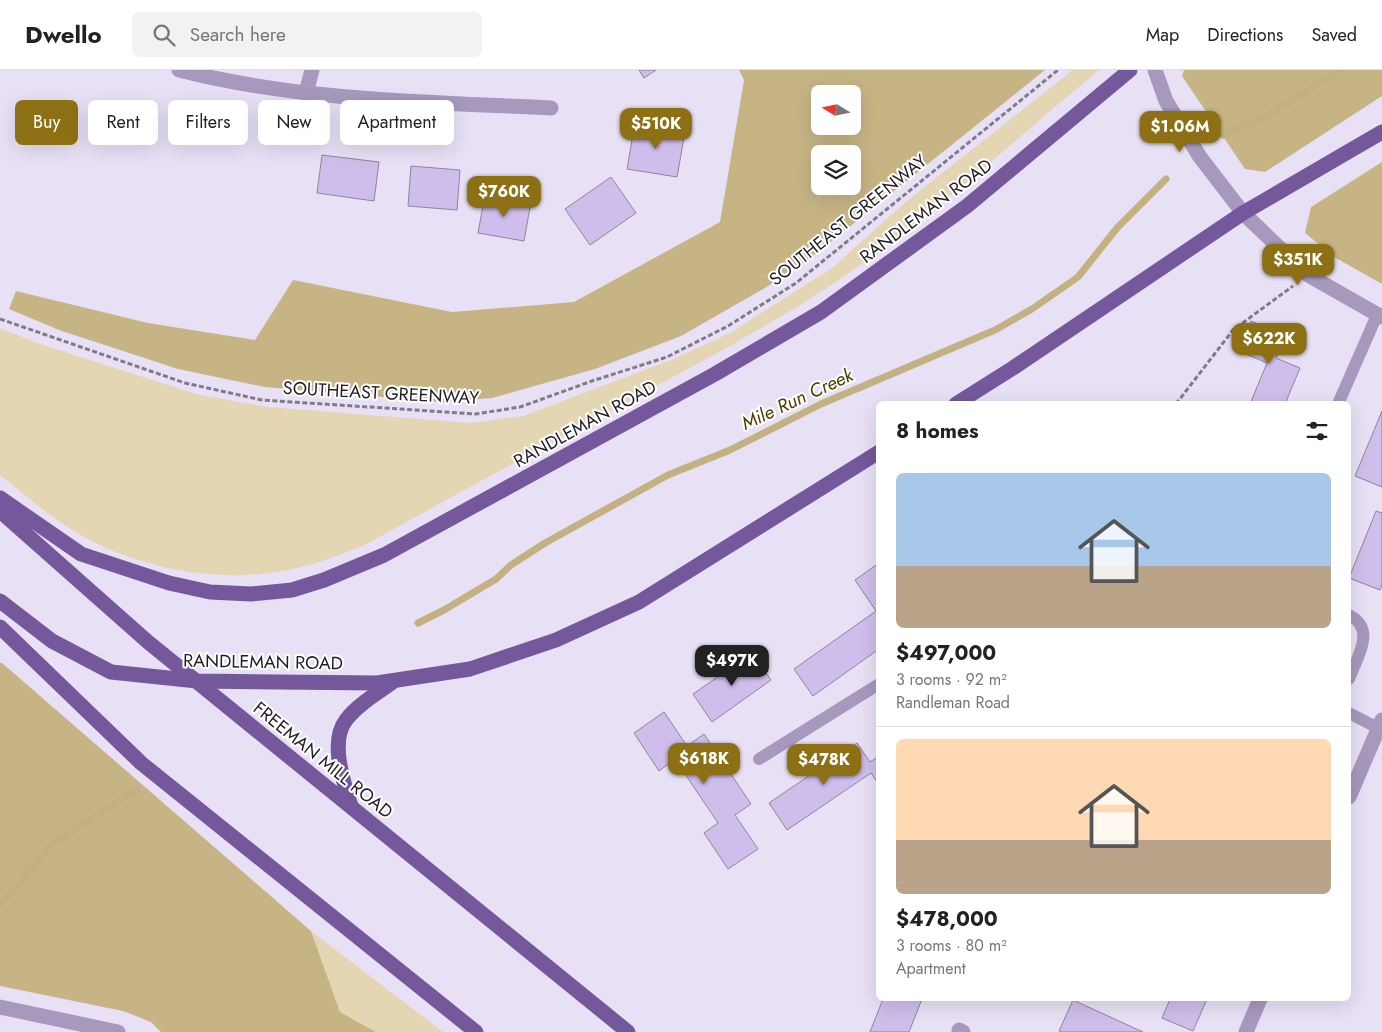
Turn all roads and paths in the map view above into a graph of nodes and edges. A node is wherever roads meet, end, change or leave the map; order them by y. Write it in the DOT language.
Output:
graph roads {
  1 [pos="179,70"];
  2 [pos="312,70"];
  3 [pos="1058,70"];
  4 [pos="1130,70"];
  5 [pos="1155,70"];
  6 [pos="306,93"];
  7 [pos="551,108"];
  8 [pos="1382,132"];
  9 [pos="1243,213"];
  10 [pos="1308,275"];
  11 [pos="1380,316"];
  12 [pos="0,319"];
  13 [pos="961,401"];
  14 [pos="1178,401"];
  15 [pos="1339,401"];
  16 [pos="876,454"];
  17 [pos="0,498"];
  18 [pos="0,511"];
  19 [pos="0,601"];
  20 [pos="1351,616"];
  21 [pos="0,627"];
  22 [pos="1351,673"];
  23 [pos="395,680"];
  24 [pos="197,681"];
  25 [pos="876,686"];
  26 [pos="1351,714"];
  27 [pos="1380,724"];
  28 [pos="758,759"];
  29 [pos="1351,792"];
  30 [pos="351,806"];
  31 [pos="1259,1001"];
  32 [pos="0,1007"];
  33 [pos="118,1032"];
  34 [pos="476,1032"];
  35 [pos="628,1032"];
  36 [pos="1246,1032"];
  1 -- 6 [label="street"];
  2 -- 6 [label="street"];
  3 -- 12 [label="path, SOUTHEAST GREENWAY"];
  4 -- 17 [label="main road, RANDLEMAN ROAD"];
  5 -- 9 [label="street"];
  6 -- 7 [label="street"];
  8 -- 9 [label="main road"];
  9 -- 10 [label="street"];
  9 -- 13 [label="main road"];
  10 -- 11 [label="street"];
  10 -- 14 [label="path"];
  11 -- 15 [label="lane"];
  16 -- 23 [label="main road, RANDLEMAN ROAD"];
  18 -- 24 [label="main road, FREEMAN MILL ROAD"];
  19 -- 24 [label="main road, RANDLEMAN ROAD"];
  20 -- 22 [label="lane"];
  21 -- 34 [label="main road"];
  23 -- 24 [label="main road, RANDLEMAN ROAD"];
  23 -- 30 [label="main road"];
  24 -- 30 [label="main road, FREEMAN MILL ROAD"];
  25 -- 28 [label="lane"];
  26 -- 27 [label="lane"];
  27 -- 29 [label="street"];
  30 -- 35 [label="main road, FREEMAN MILL ROAD"];
  31 -- 36 [label="street"];
  32 -- 33 [label="street"];
}
